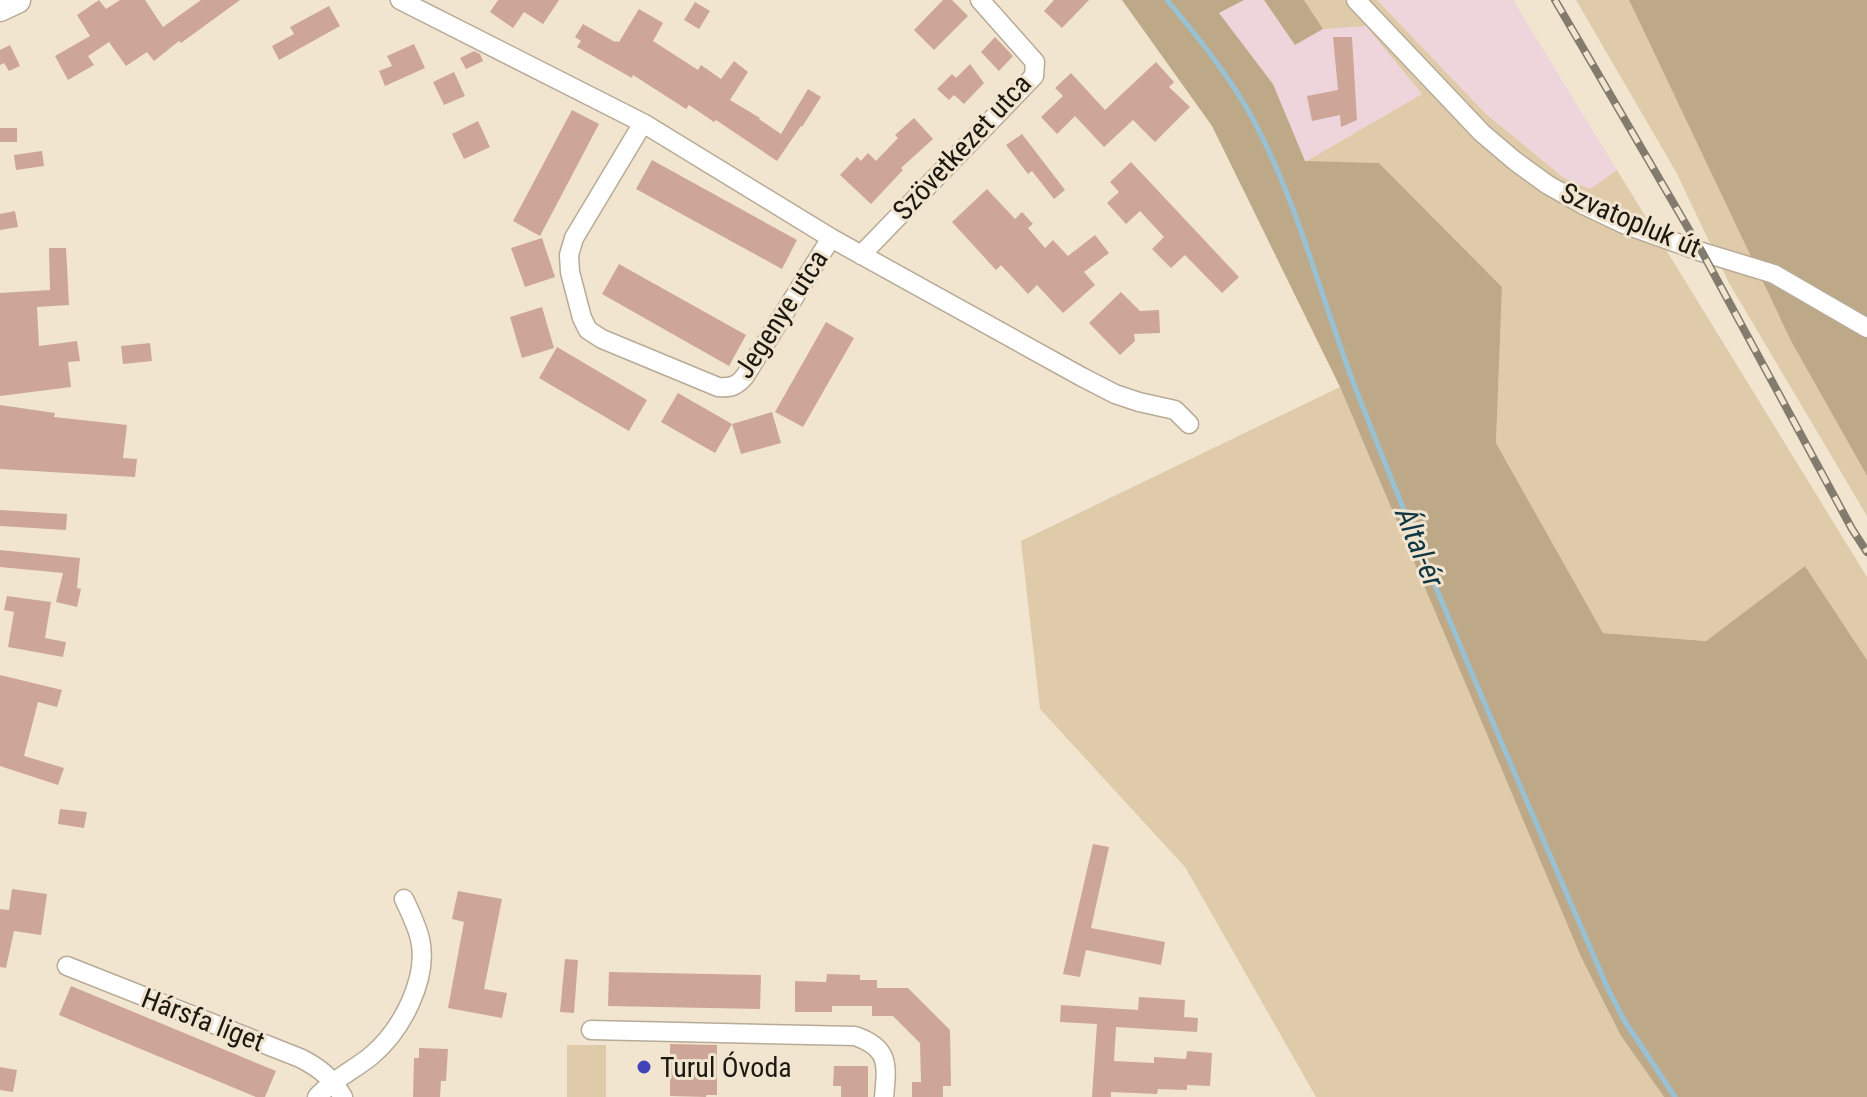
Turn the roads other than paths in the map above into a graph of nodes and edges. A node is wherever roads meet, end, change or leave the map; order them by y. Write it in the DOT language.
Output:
graph roads {
  1 [pos="17,0"];
  2 [pos="400,0"];
  3 [pos="980,0"];
  4 [pos="1356,0"];
  5 [pos="0,8"];
  6 [pos="643,123"];
  7 [pos="831,238"];
  8 [pos="861,255"];
  9 [pos="1867,328"];
  10 [pos="1189,424"];
  11 [pos="404,899"];
  12 [pos="67,966"];
  13 [pos="591,1030"];
  14 [pos="338,1089"];
  15 [pos="317,1097"];
  16 [pos="884,1097"];
  1 -- 5 [label="street"];
  2 -- 6 [label="street, Jegenye utca"];
  3 -- 8 [label="street, Szövetkezet utca"];
  4 -- 9 [label="street, Szvatopluk út"];
  6 -- 7 [label="street, Jegenye utca"];
  6 -- 7 [label="street, Jegenye utca"];
  7 -- 8 [label="street, Jegenye utca"];
  8 -- 10 [label="street, Jegenye utca"];
  11 -- 14 [label="street"];
  12 -- 14 [label="street, Hársfa liget"];
  13 -- 16 [label="street"];
  14 -- 15 [label="street"];
}
